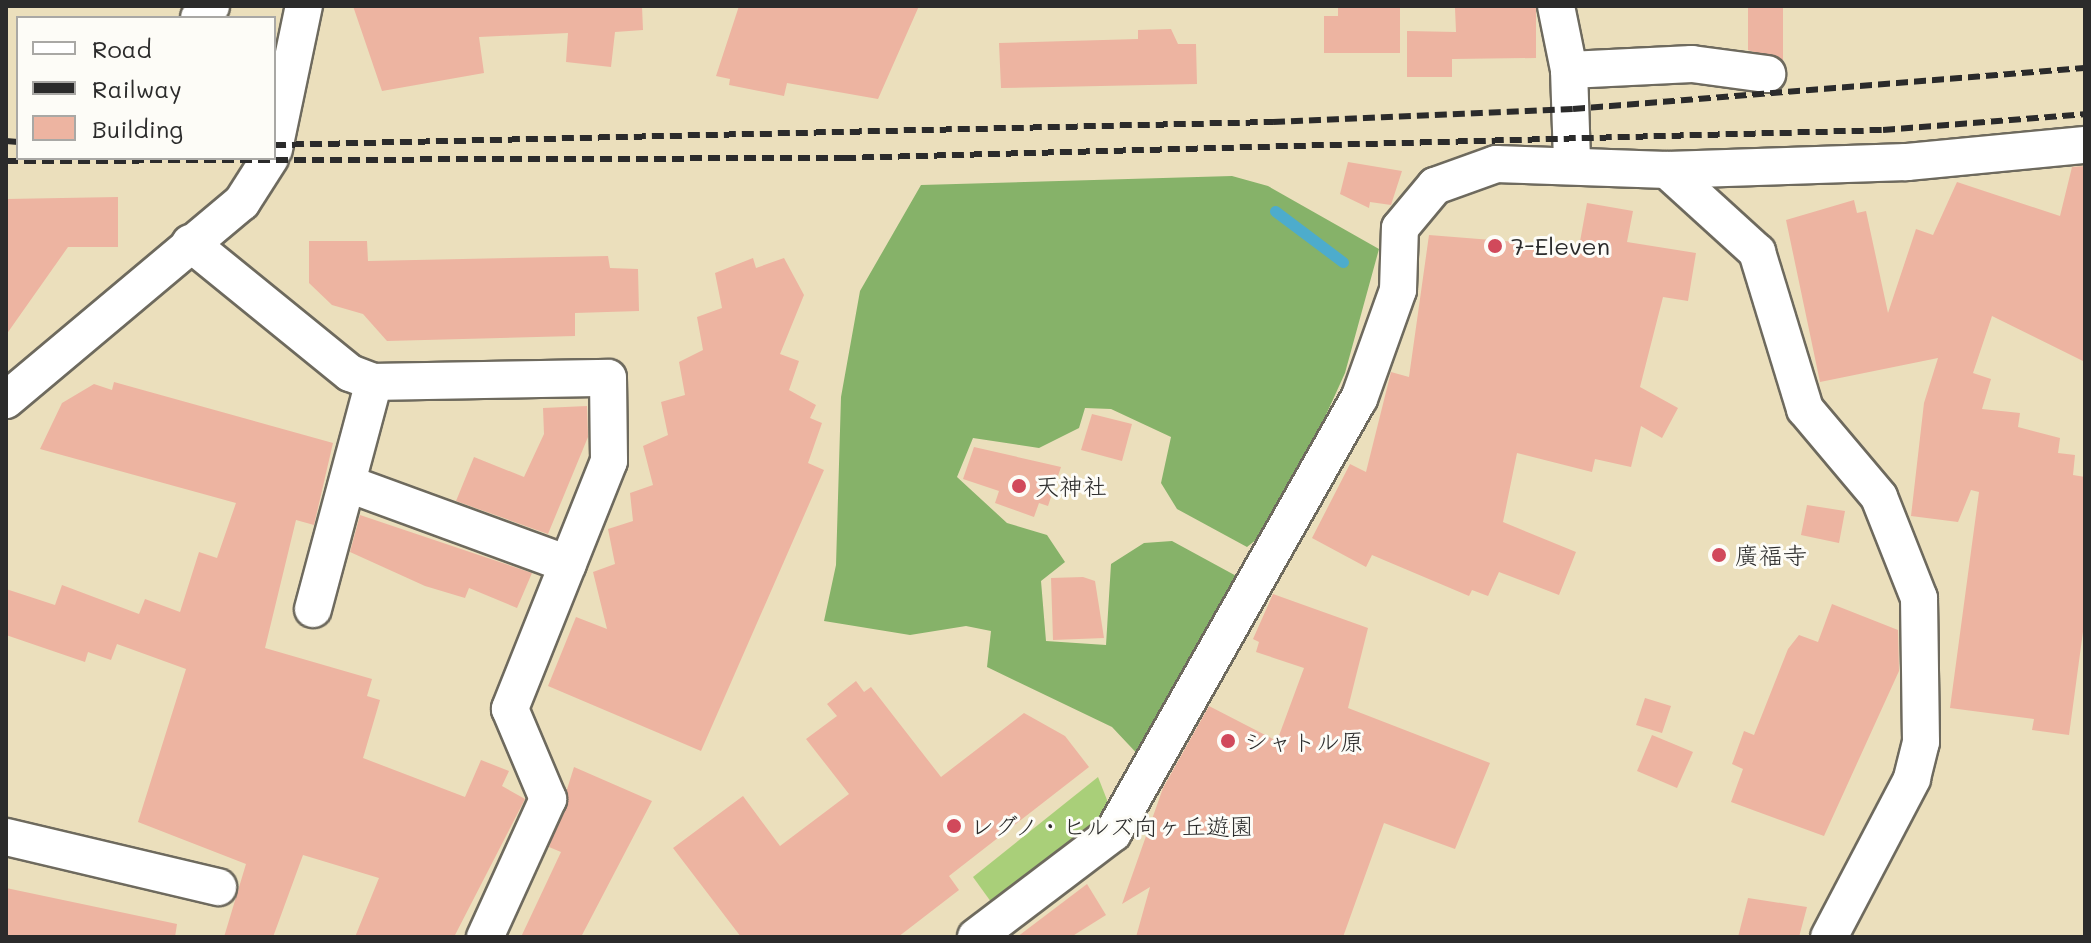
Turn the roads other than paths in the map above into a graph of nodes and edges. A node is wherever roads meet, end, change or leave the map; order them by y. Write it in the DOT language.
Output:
graph roads {
  1 [pos="304,6"];
  2 [pos="1556,6"];
  3 [pos="1569,70"];
  4 [pos="1767,74"];
  5 [pos="276,139"];
  6 [pos="2085,145"];
  7 [pos="269,160"];
  8 [pos="1572,162"];
  9 [pos="1667,170"];
  10 [pos="190,243"];
  11 [pos="374,382"];
  12 [pos="6,400"];
  13 [pos="349,484"];
  14 [pos="568,564"];
  15 [pos="313,609"];
  16 [pos="6,837"];
  17 [pos="218,887"];
  18 [pos="485,937"];
  19 [pos="976,937"];
  20 [pos="1829,937"];
  1 -- 5 [label="street"];
  2 -- 3 [label="street"];
  3 -- 4 [label="street"];
  3 -- 8 [label="street"];
  6 -- 9 [label="street"];
  7 -- 10 [label="street"];
  8 -- 9 [label="street"];
  8 -- 19 [label="street"];
  9 -- 20 [label="street"];
  10 -- 11 [label="street"];
  10 -- 12 [label="street"];
  11 -- 13 [label="street"];
  11 -- 14 [label="street"];
  13 -- 14 [label="street"];
  13 -- 15 [label="street"];
  14 -- 18 [label="street"];
  16 -- 17 [label="street"];
}
